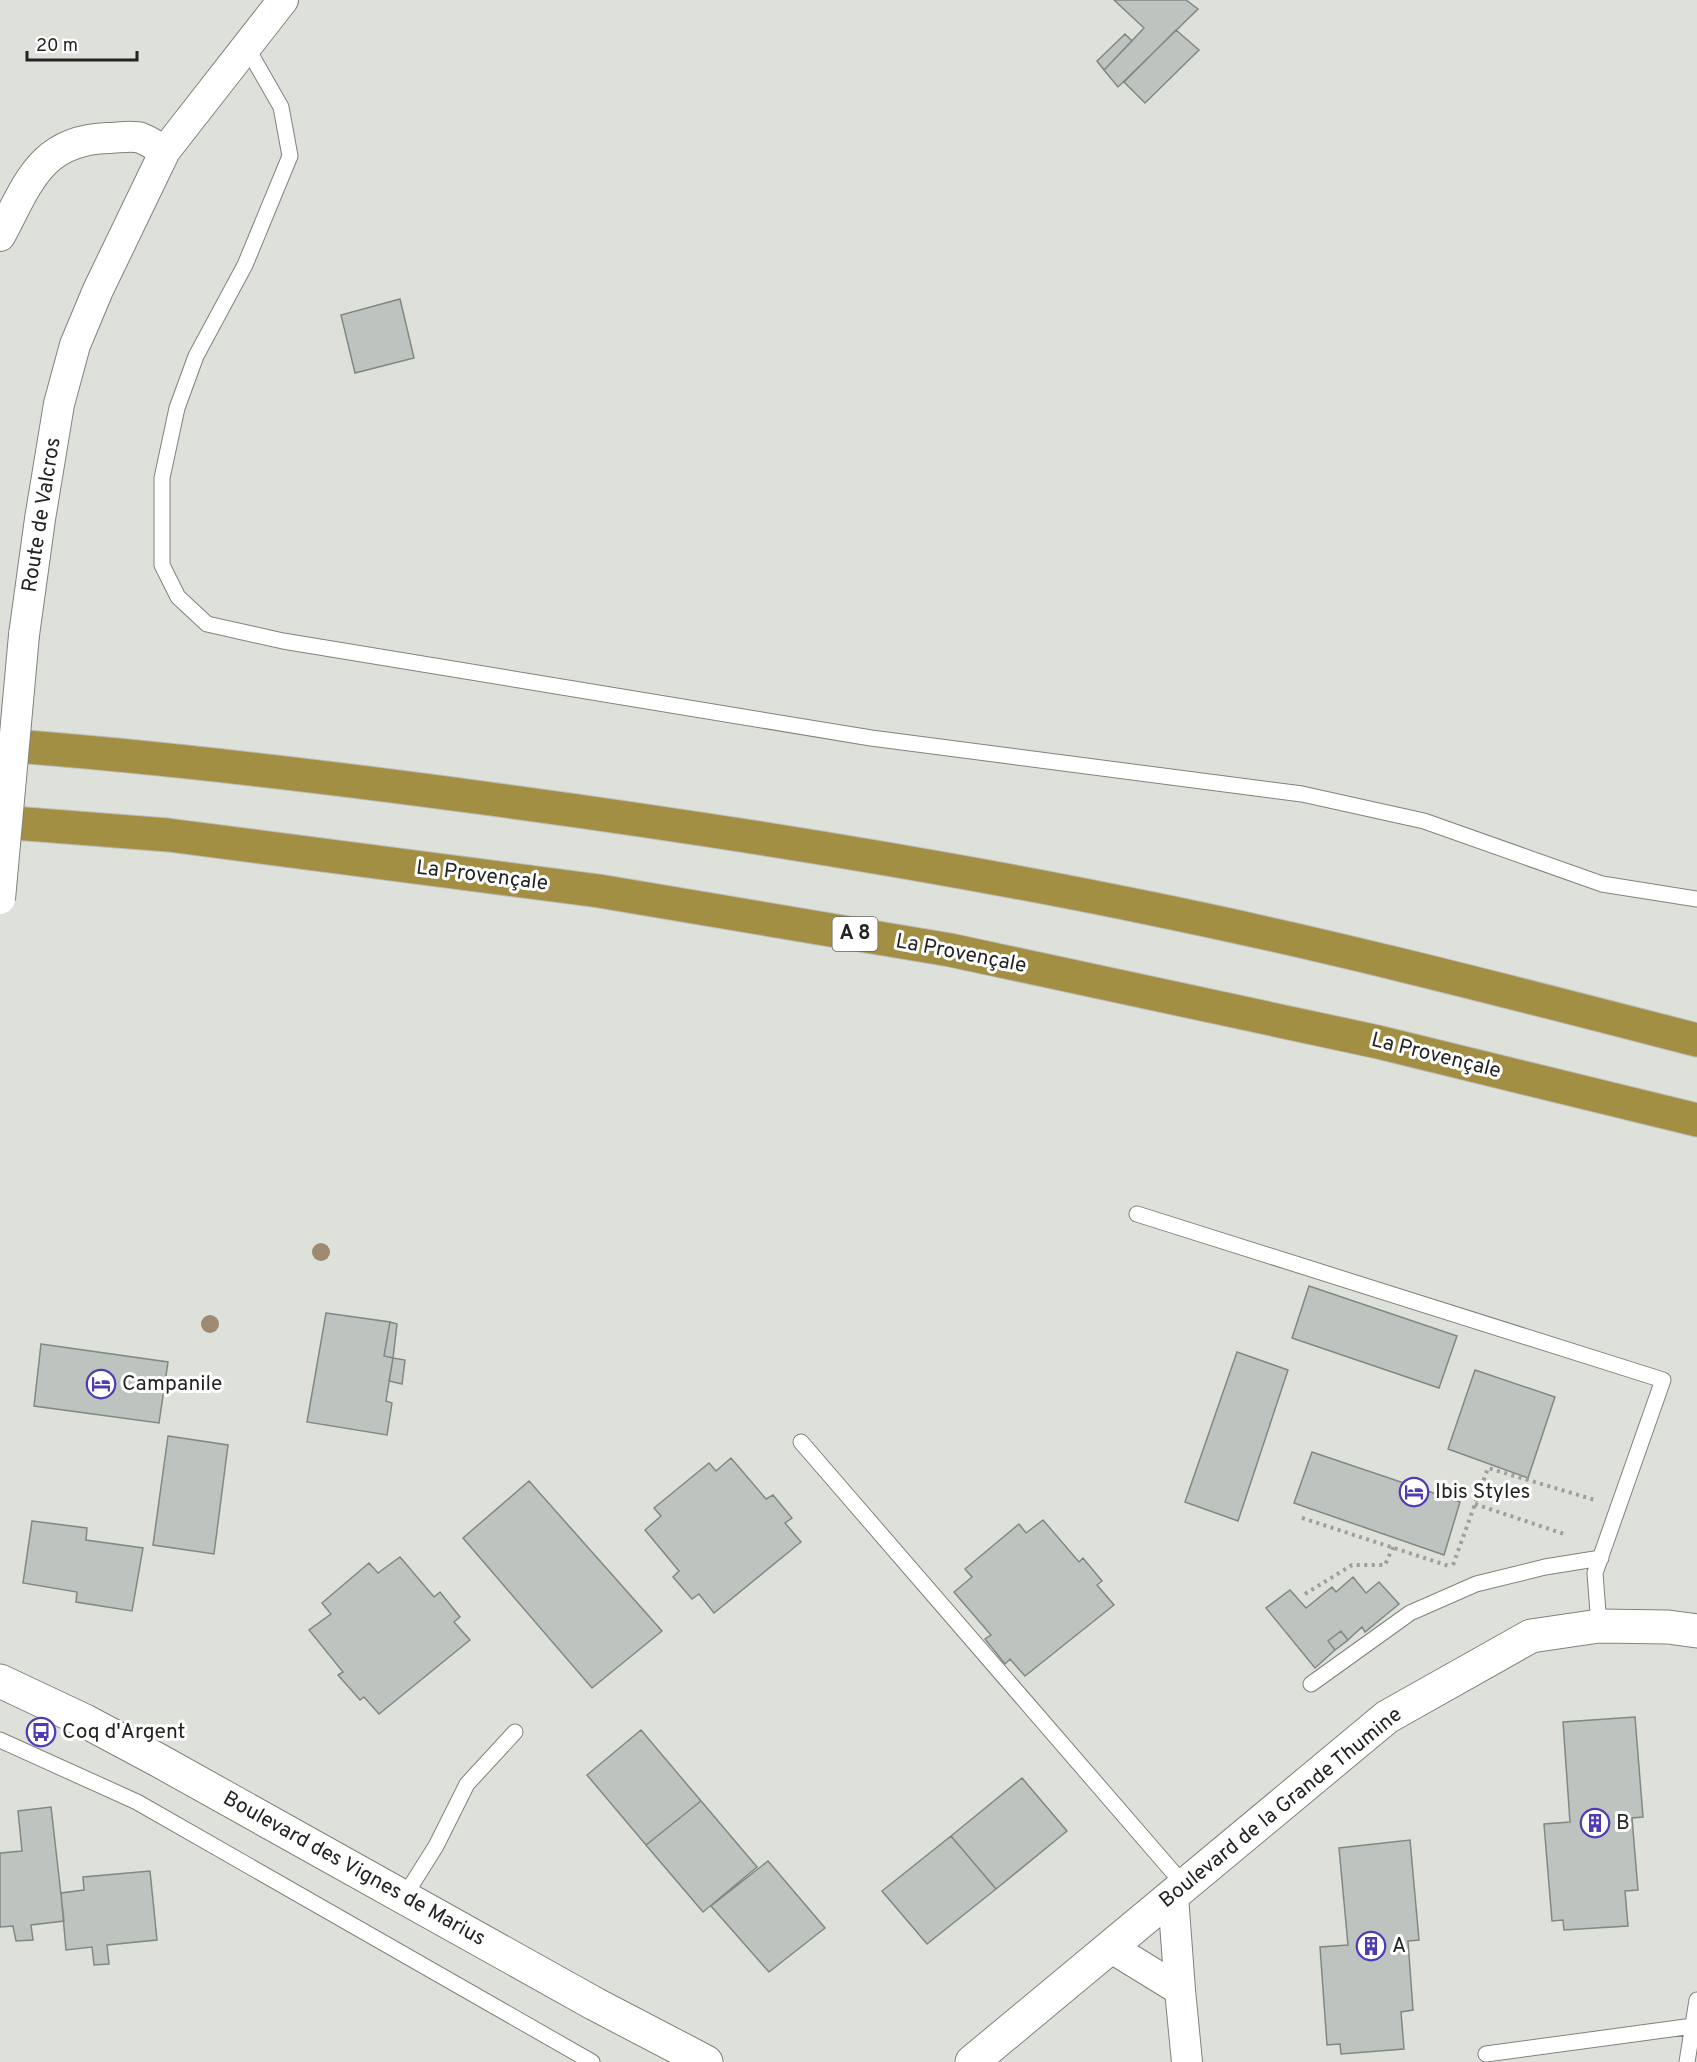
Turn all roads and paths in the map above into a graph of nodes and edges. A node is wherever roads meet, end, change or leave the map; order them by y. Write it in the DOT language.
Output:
graph roads {
  1 [pos="283,0"];
  2 [pos="246,46"];
  3 [pos="165,151"];
  4 [pos="0,236"];
  5 [pos="0,745"];
  6 [pos="0,822"];
  7 [pos="0,899"];
  8 [pos="1697,899"];
  9 [pos="1697,1040"];
  10 [pos="1697,1120"];
  11 [pos="1137,1214"];
  12 [pos="801,1442"];
  13 [pos="1475,1504"];
  14 [pos="1618,1507"];
  15 [pos="1302,1518"];
  16 [pos="1393,1547"];
  17 [pos="1603,1553"];
  18 [pos="1305,1594"];
  19 [pos="1599,1626"];
  20 [pos="1697,1631"];
  21 [pos="0,1682"];
  22 [pos="1311,1684"];
  23 [pos="515,1732"];
  24 [pos="0,1740"];
  25 [pos="1179,1891"];
  26 [pos="404,1897"];
  27 [pos="1110,1947"];
  28 [pos="1180,1990"];
  29 [pos="1697,2000"];
  30 [pos="1693,2025"];
  31 [pos="1486,2054"];
  32 [pos="592,2062"];
  33 [pos="706,2062"];
  34 [pos="972,2062"];
  35 [pos="1187,2062"];
  36 [pos="1687,2062"];
  1 -- 2 [label="street, Route de Valcros"];
  2 -- 3 [label="street, Route de Valcros"];
  2 -- 8 [label="lane"];
  3 -- 4 [label="street"];
  3 -- 7 [label="street, Route de Valcros, bridge"];
  5 -- 9 [label="highway"];
  6 -- 10 [label="highway, La Provençale / A 8"];
  11 -- 14 [label="lane"];
  12 -- 25 [label="lane"];
  13 -- 14 [label="path"];
  13 -- 16 [label="path"];
  13 -- 17 [label="path"];
  14 -- 17 [label="lane"];
  15 -- 16 [label="path"];
  16 -- 18 [label="path"];
  17 -- 19 [label="lane"];
  17 -- 22 [label="lane"];
  19 -- 20 [label="street, Boulevard de la Grande Thumine"];
  19 -- 25 [label="street, Boulevard de la Grande Thumine"];
  21 -- 26 [label="street, Boulevard des Vignes de Marius"];
  23 -- 26 [label="lane"];
  24 -- 32 [label="lane"];
  25 -- 27 [label="street, Boulevard de la Grande Thumine"];
  25 -- 28 [label="street"];
  26 -- 33 [label="street, Boulevard des Vignes de Marius"];
  27 -- 28 [label="street"];
  27 -- 34 [label="street, Boulevard de la Grande Thumine"];
  28 -- 35 [label="street"];
  29 -- 30 [label="lane"];
  30 -- 31 [label="lane"];
  30 -- 36 [label="lane"];
}
